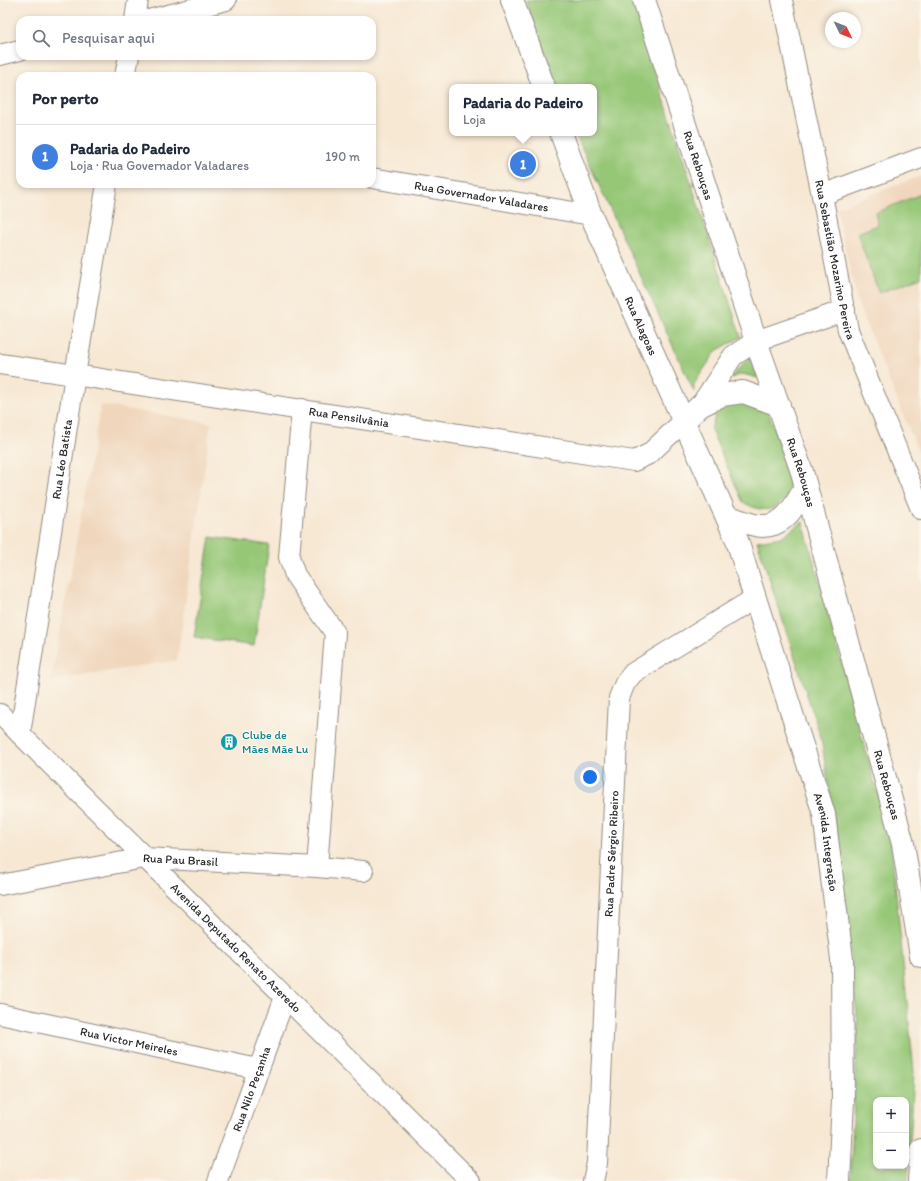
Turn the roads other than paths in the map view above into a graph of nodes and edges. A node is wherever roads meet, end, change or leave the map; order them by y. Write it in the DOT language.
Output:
graph roads {
  1 [pos="138,0"];
  2 [pos="226,0"];
  3 [pos="512,0"];
  4 [pos="644,0"];
  5 [pos="782,0"];
  6 [pos="136,16"];
  7 [pos="164,16"];
  8 [pos="16,51"];
  9 [pos="0,55"];
  10 [pos="128,60"];
  11 [pos="126,72"];
  12 [pos="543,84"];
  13 [pos="562,136"];
  14 [pos="921,158"];
  15 [pos="376,179"];
  16 [pos="106,188"];
  17 [pos="822,195"];
  18 [pos="591,215"];
  19 [pos="845,310"];
  20 [pos="756,341"];
  21 [pos="0,364"];
  22 [pos="75,375"];
  23 [pos="779,405"];
  24 [pos="700,406"];
  25 [pos="302,409"];
  26 [pos="684,421"];
  27 [pos="806,487"];
  28 [pos="921,509"];
  29 [pos="727,516"];
  30 [pos="755,598"];
  31 [pos="0,714"];
  32 [pos="20,734"];
  33 [pos="144,858"];
  34 [pos="317,867"];
  35 [pos="363,871"];
  36 [pos="0,885"];
  37 [pos="921,956"];
  38 [pos="285,997"];
  39 [pos="0,1014"];
  40 [pos="258,1069"];
  41 [pos="921,1150"];
  42 [pos="218,1181"];
  43 [pos="471,1181"];
  44 [pos="593,1181"];
  45 [pos="839,1181"];
  46 [pos="919,1181"];
  1 -- 6 [label="street"];
  2 -- 7 [label="street"];
  3 -- 12 [label="street"];
  4 -- 20 [label="street, Rua Rebouças"];
  5 -- 17 [label="street, Rua Sebastião Mozarino Pereira"];
  8 -- 9 [label="street"];
  10 -- 11 [label="street"];
  13 -- 18 [label="street, Rua Alagoas"];
  14 -- 17 [label="street"];
  15 -- 18 [label="street, Rua Governador Valadares"];
  16 -- 22 [label="street, Rua Léo Batista"];
  17 -- 19 [label="street, Rua Sebastião Mozarino Pereira"];
  18 -- 26 [label="street, Rua Alagoas"];
  19 -- 20 [label="street"];
  19 -- 28 [label="street, Rua Sebastião Mozarino Pereira"];
  20 -- 23 [label="street, Rua Rebouças"];
  20 -- 24 [label="street"];
  21 -- 22 [label="street, Rua Pensilvânia"];
  22 -- 25 [label="street, Rua Pensilvânia"];
  22 -- 32 [label="street, Rua Léo Batista"];
  23 -- 24 [label="street"];
  23 -- 27 [label="street, Rua Rebouças"];
  24 -- 26 [label="street"];
  25 -- 26 [label="street, Rua Pensilvânia"];
  25 -- 34 [label="street"];
  26 -- 29 [label="street, Rua Alagoas"];
  27 -- 29 [label="street"];
  27 -- 37 [label="street, Rua Rebouças"];
  29 -- 30 [label="street, Avenida Integração"];
  30 -- 44 [label="street, Rua Padre Sérgio Ribeiro"];
  30 -- 45 [label="street, Avenida Integração"];
  31 -- 32 [label="street, Avenida Deputado Renato Azeredo"];
  32 -- 33 [label="street, Avenida Deputado Renato Azeredo"];
  33 -- 34 [label="street, Rua Pau Brasil"];
  33 -- 36 [label="street, Rua Pau Brasil"];
  33 -- 38 [label="street, Avenida Deputado Renato Azeredo"];
  34 -- 35 [label="street, Rua Pau Brasil"];
  38 -- 40 [label="street, Rua Nilo Peçanha"];
  38 -- 43 [label="street, Avenida Deputado Renato Azeredo"];
  39 -- 40 [label="street, Rua Victor Meireles"];
  40 -- 42 [label="street, Rua Nilo Peçanha"];
  41 -- 46 [label="street"];
}
